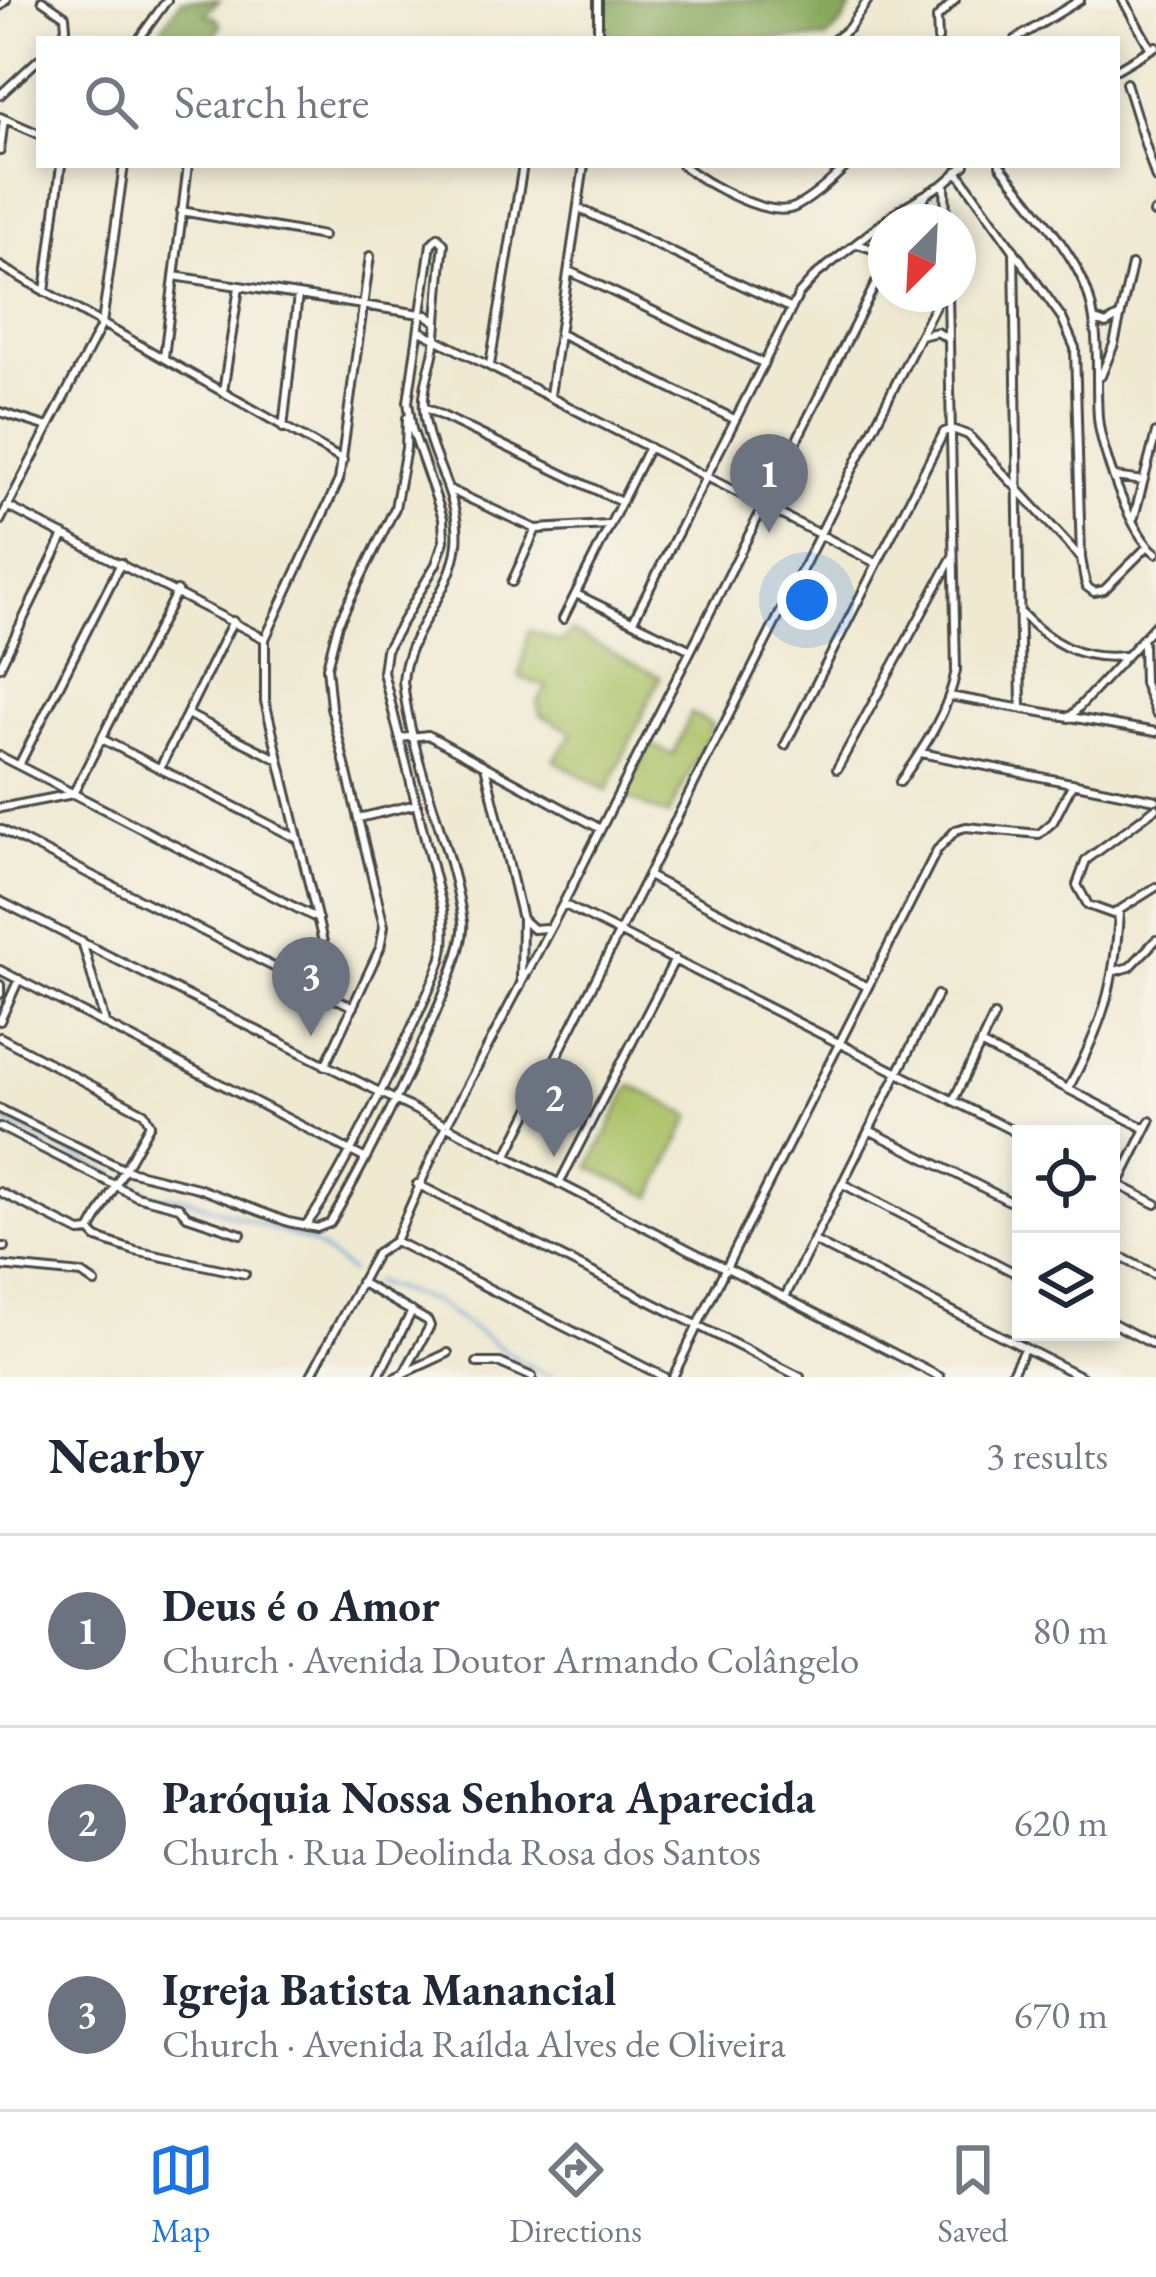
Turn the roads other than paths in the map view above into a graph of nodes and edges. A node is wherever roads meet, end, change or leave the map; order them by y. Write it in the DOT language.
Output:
graph roads {
  1 [pos="43,0"];
  2 [pos="167,0"];
  3 [pos="598,0"];
  4 [pos="868,0"];
  5 [pos="955,0"];
  6 [pos="1080,0"];
  7 [pos="1124,0"];
  8 [pos="62,36"];
  9 [pos="143,36"];
  10 [pos="598,36"];
  11 [pos="839,36"];
  12 [pos="937,36"];
  13 [pos="1021,36"];
  14 [pos="1154,48"];
  15 [pos="36,61"];
  16 [pos="1120,67"];
  17 [pos="1126,83"];
  18 [pos="0,95"];
  19 [pos="2,118"];
  20 [pos="36,133"];
  21 [pos="0,151"];
  22 [pos="61,168"];
  23 [pos="124,168"];
  24 [pos="188,168"];
  25 [pos="523,168"];
  26 [pos="584,168"];
  27 [pos="686,168"];
  28 [pos="844,168"];
  29 [pos="961,168"];
  30 [pos="1002,168"];
  31 [pos="1156,179"];
  32 [pos="945,183"];
  33 [pos="928,192"];
  34 [pos="920,204"];
  35 [pos="946,204"];
  36 [pos="578,208"];
  37 [pos="181,212"];
  38 [pos="323,236"];
  39 [pos="857,244"];
  40 [pos="868,247"];
  41 [pos="1014,247"];
  42 [pos="370,256"];
  43 [pos="1132,265"];
  44 [pos="0,266"];
  45 [pos="570,271"];
  46 [pos="175,276"];
  47 [pos="239,286"];
  48 [pos="45,292"];
  49 [pos="298,295"];
  50 [pos="868,298"];
  51 [pos="362,303"];
  52 [pos="790,308"];
  53 [pos="935,312"];
  54 [pos="947,312"];
  55 [pos="1122,314"];
  56 [pos="422,317"];
  57 [pos="1094,320"];
  58 [pos="436,323"];
  59 [pos="102,324"];
  60 [pos="420,331"];
  61 [pos="562,335"];
  62 [pos="922,337"];
  63 [pos="436,338"];
  64 [pos="949,339"];
  65 [pos="164,357"];
  66 [pos="763,363"];
  67 [pos="490,365"];
  68 [pos="1100,378"];
  69 [pos="223,392"];
  70 [pos="550,394"];
  71 [pos="408,402"];
  72 [pos="424,407"];
  73 [pos="0,412"];
  74 [pos="734,419"];
  75 [pos="49,428"];
  76 [pos="283,428"];
  77 [pos="952,429"];
  78 [pos="1156,434"];
  79 [pos="431,439"];
  80 [pos="417,445"];
  81 [pos="649,447"];
  82 [pos="406,448"];
  83 [pos="343,460"];
  84 [pos="706,476"];
  85 [pos="1115,477"];
  86 [pos="1144,481"];
  87 [pos="1016,485"];
  88 [pos="448,489"];
  89 [pos="621,502"];
  90 [pos="8,506"];
  91 [pos="764,506"];
  92 [pos="0,521"];
  93 [pos="1133,521"];
  94 [pos="608,525"];
  95 [pos="536,529"];
  96 [pos="64,535"];
  97 [pos="820,535"];
  98 [pos="1147,547"];
  99 [pos="1156,553"];
  100 [pos="954,554"];
  101 [pos="1082,558"];
  102 [pos="121,563"];
  103 [pos="876,563"];
  104 [pos="512,582"];
  105 [pos="177,591"];
  106 [pos="576,594"];
  107 [pos="1020,612"];
  108 [pos="563,620"];
  109 [pos="233,621"];
  110 [pos="633,621"];
  111 [pos="1156,624"];
  112 [pos="266,639"];
  113 [pos="1143,639"];
  114 [pos="691,650"];
  115 [pos="1127,656"];
  116 [pos="0,667"];
  117 [pos="949,696"];
  118 [pos="1021,708"];
  119 [pos="1156,713"];
  120 [pos="187,714"];
  121 [pos="1069,718"];
  122 [pos="1156,732"];
  123 [pos="414,734"];
  124 [pos="399,738"];
  125 [pos="102,739"];
  126 [pos="784,745"];
  127 [pos="921,753"];
  128 [pos="0,756"];
  129 [pos="278,759"];
  130 [pos="19,765"];
  131 [pos="485,766"];
  132 [pos="159,769"];
  133 [pos="837,769"];
  134 [pos="900,782"];
  135 [pos="1072,782"];
  136 [pos="73,794"];
  137 [pos="417,804"];
  138 [pos="1156,804"];
  139 [pos="0,808"];
  140 [pos="435,810"];
  141 [pos="419,814"];
  142 [pos="359,818"];
  143 [pos="599,828"];
  144 [pos="0,829"];
  145 [pos="296,838"];
  146 [pos="648,876"];
  147 [pos="1156,887"];
  148 [pos="0,901"];
  149 [pos="562,904"];
  150 [pos="1119,912"];
  151 [pos="319,919"];
  152 [pos="523,919"];
  153 [pos="550,927"];
  154 [pos="619,932"];
  155 [pos="1156,940"];
  156 [pos="82,941"];
  157 [pos="674,958"];
  158 [pos="0,970"];
  159 [pos="1115,971"];
  160 [pos="19,979"];
  161 [pos="521,983"];
  162 [pos="0,985"];
  163 [pos="868,988"];
  164 [pos="0,994"];
  165 [pos="937,995"];
  166 [pos="338,1000"];
  167 [pos="353,1007"];
  168 [pos="994,1016"];
  169 [pos="0,1021"];
  170 [pos="105,1023"];
  171 [pos="0,1037"];
  172 [pos="843,1043"];
  173 [pos="980,1044"];
  174 [pos="325,1066"];
  175 [pos="897,1073"];
  176 [pos="1068,1089"];
  177 [pos="377,1092"];
  178 [pos="393,1100"];
  179 [pos="952,1101"];
  180 [pos="0,1109"];
  181 [pos="446,1125"];
  182 [pos="0,1126"];
  183 [pos="869,1130"];
  184 [pos="1012,1131"];
  185 [pos="349,1151"];
  186 [pos="506,1156"];
  187 [pos="364,1158"];
  188 [pos="125,1170"];
  189 [pos="1120,1173"];
  190 [pos="417,1184"];
  191 [pos="559,1184"];
  192 [pos="843,1184"];
  193 [pos="118,1185"];
  194 [pos="1120,1186"];
  195 [pos="0,1192"];
  196 [pos="1012,1202"];
  197 [pos="1156,1204"];
  198 [pos="319,1207"];
  199 [pos="335,1215"];
  200 [pos="305,1225"];
  201 [pos="90,1231"];
  202 [pos="241,1234"];
  203 [pos="394,1241"];
  204 [pos="814,1241"];
  205 [pos="1120,1257"];
  206 [pos="0,1266"];
  207 [pos="726,1268"];
  208 [pos="1012,1271"];
  209 [pos="245,1274"];
  210 [pos="1156,1275"];
  211 [pos="360,1282"];
  212 [pos="95,1283"];
  213 [pos="785,1298"];
  214 [pos="412,1311"];
  215 [pos="699,1325"];
  216 [pos="1120,1327"];
  217 [pos="1156,1346"];
  218 [pos="1024,1349"];
  219 [pos="448,1353"];
  220 [pos="477,1363"];
  221 [pos="400,1376"];
  222 [pos="310,1377"];
  223 [pos="378,1377"];
  224 [pos="532,1377"];
  225 [pos="669,1377"];
  226 [pos="800,1377"];
  227 [pos="940,1377"];
  228 [pos="1010,1377"];
  229 [pos="1082,1377"];
  1 -- 8 [label="street"];
  2 -- 9 [label="street"];
  3 -- 10 [label="street"];
  4 -- 11 [label="street"];
  5 -- 12 [label="street"];
  6 -- 13 [label="street"];
  7 -- 14 [label="street"];
  14 -- 16 [label="street"];
  15 -- 18 [label="street"];
  17 -- 31 [label="street"];
  19 -- 20 [label="street"];
  19 -- 21 [label="street"];
  22 -- 48 [label="street"];
  23 -- 59 [label="street"];
  24 -- 37 [label="street"];
  25 -- 67 [label="street"];
  26 -- 36 [label="street"];
  27 -- 28 [label="street"];
  29 -- 32 [label="street"];
  29 -- 41 [label="street"];
  30 -- 57 [label="street"];
  32 -- 33 [label="street"];
  32 -- 35 [label="street"];
  33 -- 34 [label="street"];
  33 -- 39 [label="street"];
  36 -- 45 [label="street"];
  36 -- 52 [label="street"];
  37 -- 38 [label="street"];
  37 -- 46 [label="street"];
  39 -- 40 [label="street"];
  39 -- 52 [label="street"];
  41 -- 87 [label="street"];
  41 -- 101 [label="street"];
  42 -- 51 [label="street"];
  43 -- 55 [label="street"];
  44 -- 48 [label="street"];
  45 -- 61 [label="street"];
  45 -- 66 [label="street"];
  46 -- 47 [label="street"];
  46 -- 65 [label="street"];
  47 -- 49 [label="street"];
  47 -- 69 [label="street"];
  48 -- 59 [label="street"];
  49 -- 51 [label="street"];
  49 -- 76 [label="street"];
  50 -- 91 [label="street"];
  51 -- 56 [label="street"];
  51 -- 83 [label="street"];
  52 -- 66 [label="street"];
  53 -- 62 [label="street"];
  54 -- 64 [label="street"];
  55 -- 57 [label="street"];
  55 -- 68 [label="street"];
  56 -- 58 [label="street"];
  56 -- 58 [label="street"];
  56 -- 60 [label="street"];
  57 -- 68 [label="street"];
  58 -- 63 [label="street"];
  59 -- 65 [label="street"];
  59 -- 75 [label="street"];
  60 -- 63 [label="street"];
  60 -- 71 [label="street"];
  61 -- 70 [label="street"];
  61 -- 74 [label="street"];
  62 -- 64 [label="street"];
  62 -- 97 [label="street"];
  63 -- 67 [label="street"];
  63 -- 72 [label="street"];
  64 -- 77 [label="street"];
  65 -- 69 [label="street"];
  66 -- 74 [label="street"];
  67 -- 70 [label="street"];
  68 -- 85 [label="street"];
  69 -- 76 [label="street"];
  70 -- 81 [label="street"];
  71 -- 80 [label="street"];
  71 -- 82 [label="street"];
  72 -- 79 [label="street"];
  72 -- 89 [label="street"];
  73 -- 75 [label="street"];
  74 -- 84 [label="street"];
  75 -- 90 [label="street"];
  76 -- 83 [label="street"];
  77 -- 87 [label="street"];
  77 -- 100 [label="street"];
  77 -- 103 [label="street"];
  78 -- 86 [label="street"];
  79 -- 80 [label="street"];
  79 -- 88 [label="street"];
  80 -- 82 [label="street"];
  80 -- 124 [label="street"];
  81 -- 84 [label="street"];
  81 -- 89 [label="street"];
  82 -- 142 [label="street"];
  83 -- 112 [label="street"];
  84 -- 91 [label="street"];
  84 -- 110 [label="street"];
  85 -- 86 [label="street"];
  85 -- 93 [label="street"];
  86 -- 93 [label="street"];
  87 -- 101 [label="street"];
  87 -- 107 [label="street"];
  88 -- 95 [label="street"];
  88 -- 123 [label="street"];
  89 -- 94 [label="street"];
  90 -- 92 [label="street"];
  90 -- 96 [label="street"];
  91 -- 97 [label="street"];
  91 -- 114 [label="street"];
  93 -- 98 [label="street"];
  94 -- 95 [label="street"];
  94 -- 106 [label="street"];
  95 -- 104 [label="street"];
  96 -- 102 [label="street"];
  96 -- 116 [label="street"];
  97 -- 103 [label="street"];
  97 -- 146 [label="street"];
  98 -- 99 [label="street"];
  98 -- 101 [label="street"];
  100 -- 117 [label="street"];
  100 -- 133 [label="street"];
  102 -- 105 [label="street"];
  102 -- 130 [label="street"];
  103 -- 126 [label="street"];
  105 -- 109 [label="street"];
  105 -- 125 [label="street"];
  106 -- 108 [label="street"];
  106 -- 110 [label="street"];
  107 -- 115 [label="street"];
  107 -- 118 [label="street"];
  109 -- 112 [label="street"];
  109 -- 120 [label="street"];
  110 -- 114 [label="street"];
  111 -- 113 [label="street"];
  112 -- 129 [label="street"];
  113 -- 115 [label="street"];
  113 -- 119 [label="street"];
  114 -- 143 [label="street"];
  115 -- 121 [label="street"];
  117 -- 118 [label="street"];
  117 -- 127 [label="street"];
  118 -- 121 [label="street"];
  120 -- 129 [label="street"];
  120 -- 132 [label="street"];
  121 -- 122 [label="street"];
  123 -- 124 [label="street"];
  123 -- 131 [label="street"];
  123 -- 140 [label="street"];
  124 -- 137 [label="street"];
  125 -- 132 [label="street"];
  125 -- 136 [label="street"];
  127 -- 134 [label="street"];
  127 -- 135 [label="street"];
  128 -- 130 [label="street"];
  129 -- 145 [label="street"];
  130 -- 136 [label="street"];
  131 -- 143 [label="street"];
  131 -- 152 [label="street"];
  132 -- 145 [label="street"];
  135 -- 138 [label="street"];
  135 -- 163 [label="street"];
  136 -- 139 [label="street"];
  136 -- 151 [label="street"];
  137 -- 141 [label="street"];
  137 -- 142 [label="street"];
  138 -- 150 [label="street"];
  140 -- 141 [label="street"];
  140 -- 178 [label="street"];
  141 -- 177 [label="street"];
  142 -- 167 [label="street"];
  143 -- 149 [label="street"];
  144 -- 166 [label="street"];
  145 -- 151 [label="street"];
  146 -- 154 [label="street"];
  146 -- 163 [label="street"];
  147 -- 150 [label="street"];
  148 -- 156 [label="street"];
  149 -- 153 [label="street"];
  149 -- 154 [label="street"];
  150 -- 159 [label="street"];
  151 -- 166 [label="street"];
  152 -- 153 [label="street"];
  152 -- 161 [label="street"];
  153 -- 161 [label="street"];
  154 -- 157 [label="street"];
  154 -- 186 [label="street"];
  155 -- 159 [label="street"];
  156 -- 170 [label="street"];
  156 -- 174 [label="street"];
  157 -- 172 [label="street"];
  157 -- 191 [label="street"];
  158 -- 160 [label="street"];
  159 -- 176 [label="street"];
  160 -- 169 [label="street"];
  160 -- 170 [label="street"];
  161 -- 181 [label="street"];
  162 -- 164 [label="street"];
  163 -- 172 [label="street"];
  165 -- 175 [label="street"];
  166 -- 167 [label="street"];
  167 -- 174 [label="street"];
  168 -- 173 [label="street"];
  170 -- 185 [label="street"];
  171 -- 188 [label="street"];
  172 -- 175 [label="street"];
  172 -- 207 [label="street"];
  173 -- 176 [label="street"];
  173 -- 179 [label="street"];
  174 -- 177 [label="street"];
  175 -- 179 [label="street"];
  175 -- 183 [label="street"];
  176 -- 189 [label="street"];
  177 -- 178 [label="street"];
  177 -- 185 [label="street"];
  178 -- 181 [label="street"];
  178 -- 187 [label="street"];
  179 -- 184 [label="street"];
  180 -- 188 [label="street"];
  181 -- 186 [label="street"];
  181 -- 190 [label="street"];
  182 -- 193 [label="street"];
  183 -- 192 [label="street"];
  183 -- 196 [label="street"];
  185 -- 187 [label="street"];
  185 -- 198 [label="street"];
  186 -- 191 [label="street"];
  187 -- 199 [label="street"];
  188 -- 193 [label="street"];
  188 -- 200 [label="street"];
  190 -- 203 [label="street"];
  190 -- 215 [label="street"];
  191 -- 207 [label="street"];
  192 -- 204 [label="street"];
  192 -- 208 [label="street"];
  193 -- 201 [label="street"];
  193 -- 202 [label="street"];
  194 -- 197 [label="street"];
  195 -- 201 [label="street"];
  198 -- 199 [label="street"];
  198 -- 200 [label="street"];
  199 -- 200 [label="street"];
  201 -- 209 [label="street"];
  203 -- 211 [label="street"];
  203 -- 225 [label="street"];
  204 -- 213 [label="street"];
  204 -- 218 [label="street"];
  205 -- 210 [label="street"];
  206 -- 212 [label="street"];
  207 -- 213 [label="street"];
  207 -- 215 [label="street"];
  211 -- 214 [label="street"];
  211 -- 222 [label="street"];
  213 -- 227 [label="street"];
  214 -- 221 [label="street"];
  214 -- 223 [label="street"];
  215 -- 225 [label="street"];
  215 -- 226 [label="street"];
  216 -- 217 [label="street"];
  218 -- 228 [label="street"];
  218 -- 229 [label="street"];
  219 -- 221 [label="street"];
  220 -- 224 [label="street"];
}
